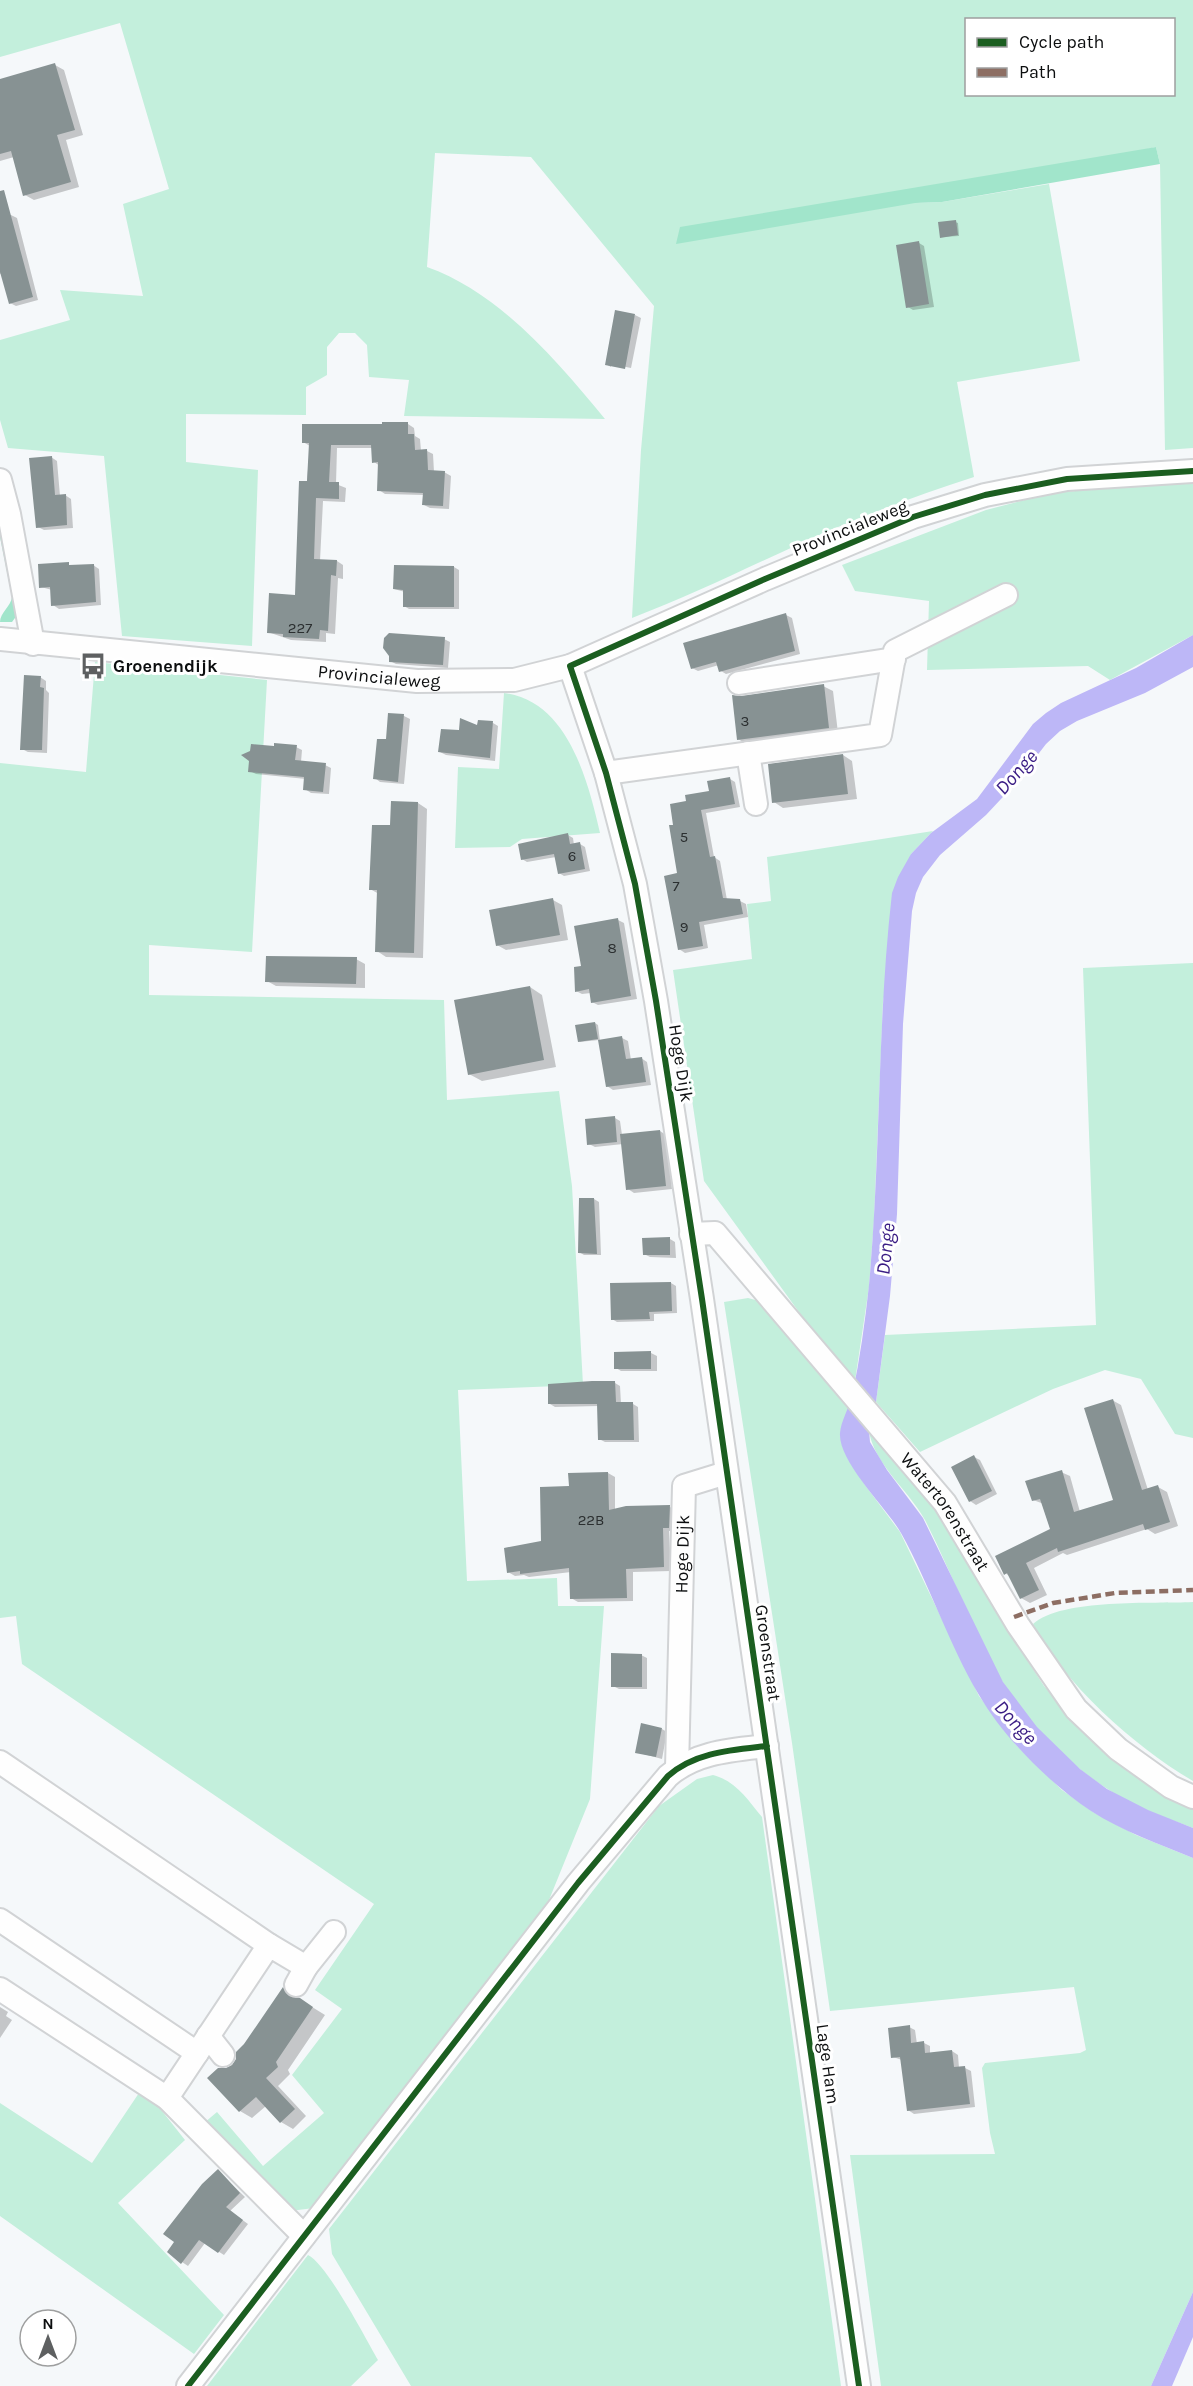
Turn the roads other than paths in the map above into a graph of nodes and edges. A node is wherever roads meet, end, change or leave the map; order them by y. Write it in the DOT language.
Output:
graph roads {
  1 [pos="1193,471"];
  2 [pos="0,480"];
  3 [pos="1006,595"];
  4 [pos="0,639"];
  5 [pos="33,644"];
  6 [pos="894,659"];
  7 [pos="570,666"];
  8 [pos="739,683"];
  9 [pos="748,753"];
  10 [pos="606,773"];
  11 [pos="756,804"];
  12 [pos="691,1234"];
  13 [pos="726,1473"];
  14 [pos="766,1746"];
  15 [pos="0,1762"];
  16 [pos="677,1768"];
  17 [pos="1193,1797"];
  18 [pos="0,1920"];
  19 [pos="334,1932"];
  20 [pos="269,1945"];
  21 [pos="0,1989"];
  22 [pos="202,2044"];
  23 [pos="223,2055"];
  24 [pos="166,2098"];
  25 [pos="304,2236"];
  26 [pos="188,2386"];
  27 [pos="859,2386"];
  1 -- 7 [label="street, Provincialeweg"];
  2 -- 5 [label="street"];
  3 -- 6 [label="street"];
  4 -- 5 [label="street, Provincialeweg"];
  5 -- 7 [label="street, Provincialeweg"];
  6 -- 8 [label="street"];
  6 -- 9 [label="street"];
  7 -- 10 [label="street, Hoge Dijk"];
  9 -- 10 [label="street"];
  9 -- 11 [label="street"];
  10 -- 12 [label="street, Hoge Dijk"];
  12 -- 13 [label="street, Hoge Dijk"];
  12 -- 17 [label="street, Watertorenstraat"];
  13 -- 14 [label="street, Groenstraat"];
  13 -- 16 [label="street, Hoge Dijk"];
  14 -- 16 [label="street"];
  14 -- 27 [label="street, Lage Ham"];
  15 -- 20 [label="street"];
  16 -- 25 [label="street"];
  18 -- 22 [label="street"];
  19 -- 20 [label="street"];
  20 -- 22 [label="street"];
  21 -- 24 [label="street"];
  22 -- 23 [label="street"];
  22 -- 24 [label="street"];
  24 -- 25 [label="street"];
  25 -- 26 [label="street"];
}
